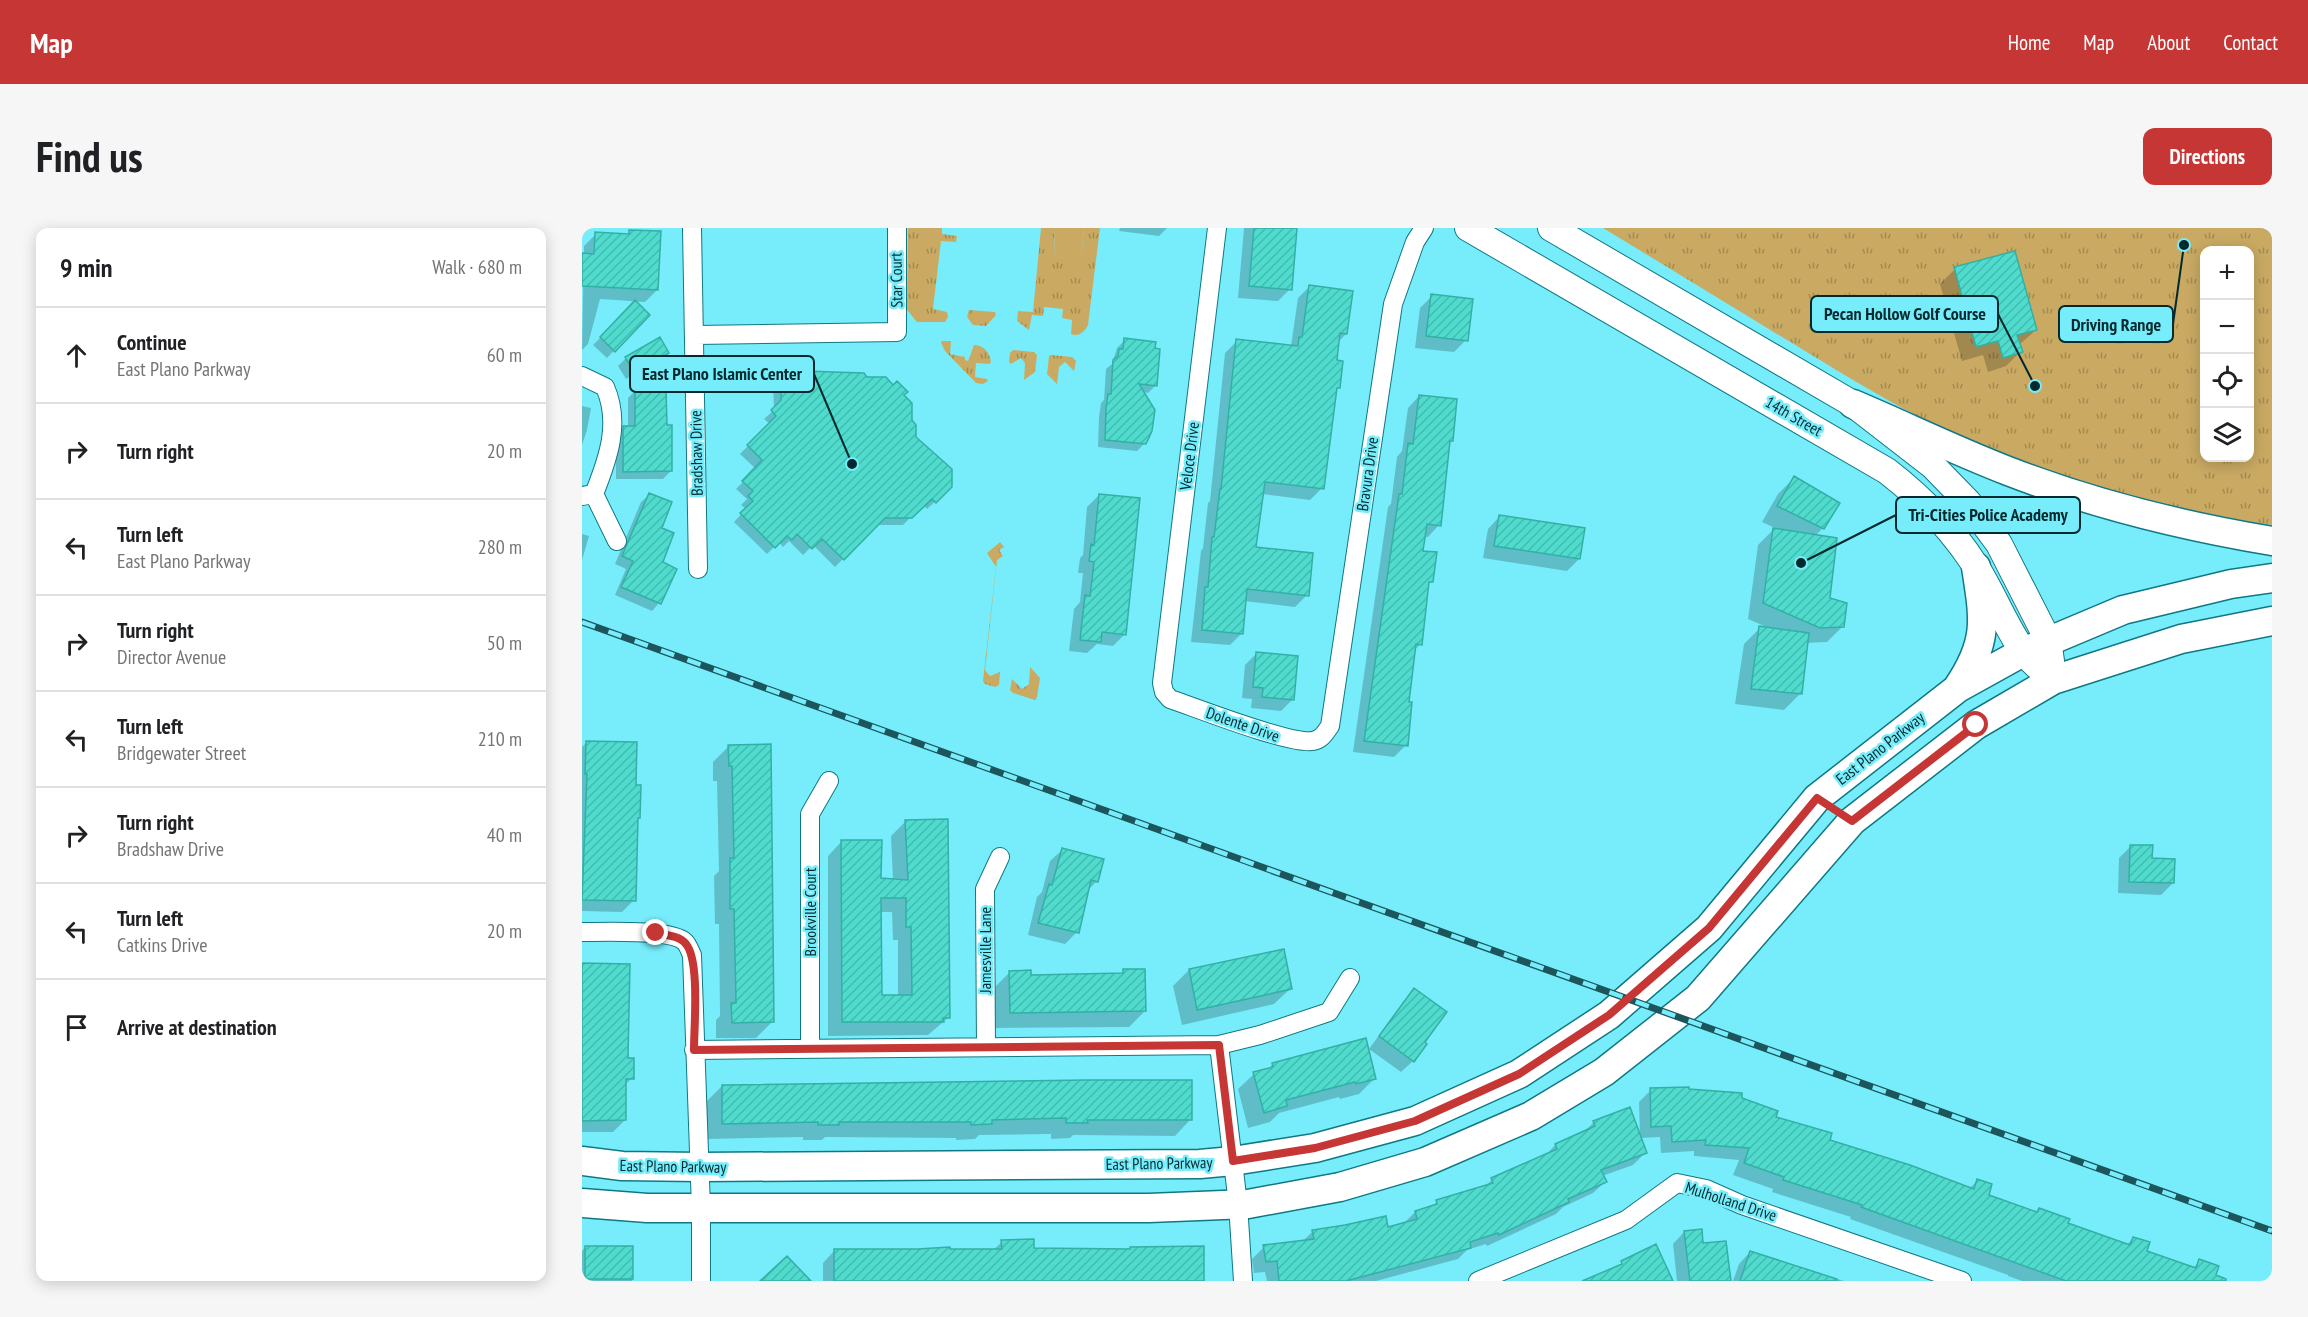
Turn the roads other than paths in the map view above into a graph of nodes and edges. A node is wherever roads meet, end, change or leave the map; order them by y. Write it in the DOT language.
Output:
graph roads {
  1 [pos="692,228"];
  2 [pos="897,228"];
  3 [pos="1217,228"];
  4 [pos="1424,228"];
  5 [pos="1468,228"];
  6 [pos="1551,228"];
  7 [pos="1623,270"];
  8 [pos="1602,304"];
  9 [pos="695,334"];
  10 [pos="582,376"];
  11 [pos="1853,404"];
  12 [pos="588,495"];
  13 [pos="617,541"];
  14 [pos="2272,541"];
  15 [pos="1976,567"];
  16 [pos="698,569"];
  17 [pos="2272,578"];
  18 [pos="2272,621"];
  19 [pos="2036,646"];
  20 [pos="2053,680"];
  21 [pos="1162,683"];
  22 [pos="1958,688"];
  23 [pos="1330,726"];
  24 [pos="830,781"];
  25 [pos="1817,798"];
  26 [pos="1852,821"];
  27 [pos="1000,856"];
  28 [pos="582,932"];
  29 [pos="1350,978"];
  30 [pos="1219,1045"];
  31 [pos="986,1046"];
  32 [pos="810,1049"];
  33 [pos="694,1050"];
  34 [pos="582,1161"];
  35 [pos="1233,1161"];
  36 [pos="700,1167"];
  37 [pos="582,1203"];
  38 [pos="1238,1204"];
  39 [pos="701,1208"];
  40 [pos="701,1281"];
  41 [pos="1243,1281"];
  42 [pos="1478,1281"];
  43 [pos="1962,1281"];
  1 -- 9 [label="street, Bradshaw Drive"];
  2 -- 9 [label="street, Star Court"];
  3 -- 21 [label="street, Veloce Drive"];
  4 -- 23 [label="street, Bravura Drive"];
  5 -- 8 [label="main road, 14th Street"];
  6 -- 7 [label="main road, 14th Street"];
  7 -- 8 [label="main road"];
  7 -- 11 [label="main road, 14th Street"];
  8 -- 15 [label="main road, 14th Street"];
  9 -- 16 [label="street, Bradshaw Drive"];
  10 -- 12 [label="street"];
  11 -- 14 [label="main road"];
  11 -- 19 [label="main road, 14th Street"];
  12 -- 13 [label="street"];
  15 -- 19 [label="main road, 14th Street"];
  15 -- 22 [label="main road"];
  17 -- 19 [label="main road, East Plano Parkway"];
  18 -- 20 [label="main road"];
  19 -- 20 [label="main road, 14th Street"];
  19 -- 22 [label="main road, East Plano Parkway"];
  20 -- 26 [label="main road"];
  21 -- 23 [label="street, Dolente Drive"];
  22 -- 25 [label="main road, East Plano Parkway"];
  24 -- 32 [label="street, Brookville Court"];
  25 -- 26 [label="main road"];
  25 -- 35 [label="main road, East Plano Parkway"];
  26 -- 38 [label="main road"];
  27 -- 31 [label="street, Jamesville Lane"];
  28 -- 33 [label="street"];
  29 -- 30 [label="street"];
  30 -- 31 [label="street"];
  30 -- 35 [label="street"];
  31 -- 32 [label="street"];
  32 -- 33 [label="street"];
  33 -- 36 [label="street"];
  34 -- 36 [label="main road, East Plano Parkway"];
  35 -- 36 [label="main road, East Plano Parkway"];
  35 -- 38 [label="street"];
  36 -- 39 [label="street"];
  37 -- 39 [label="main road"];
  38 -- 39 [label="main road"];
  38 -- 41 [label="street"];
  39 -- 40 [label="street"];
  42 -- 43 [label="street, Mulholland Drive"];
}
